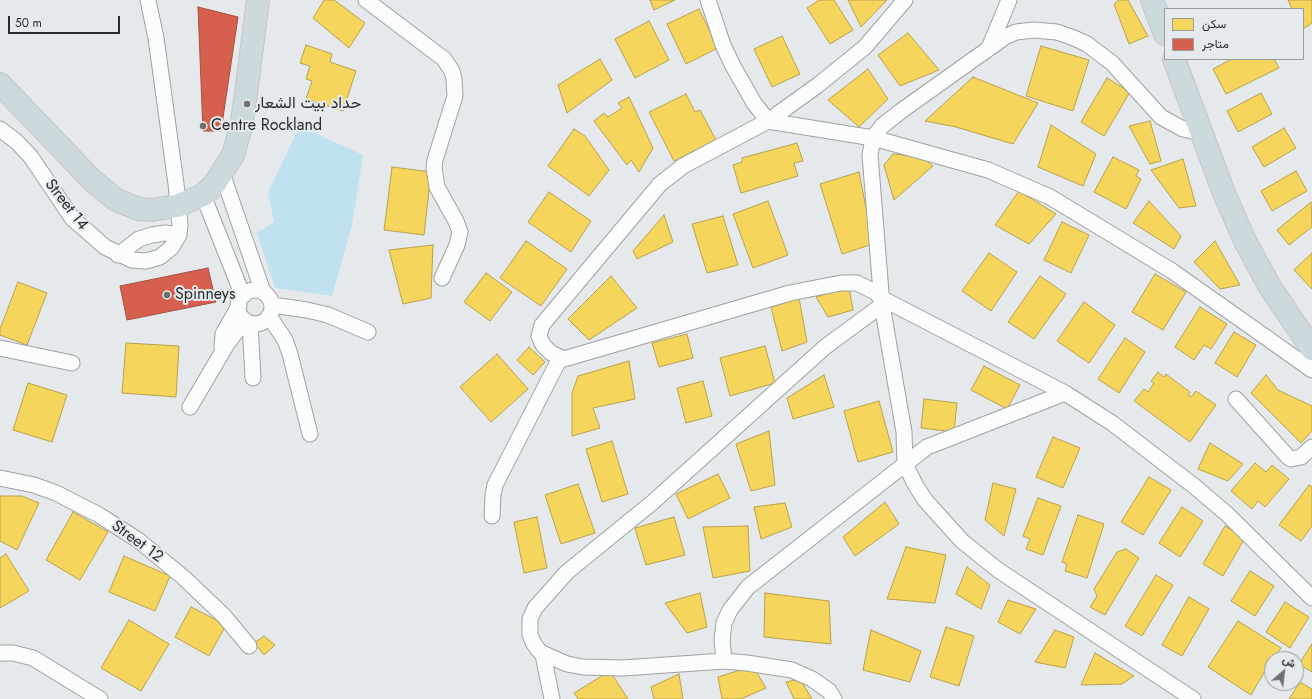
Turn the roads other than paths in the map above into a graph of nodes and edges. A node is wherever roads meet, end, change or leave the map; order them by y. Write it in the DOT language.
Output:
graph roads {
  1 [pos="148,0"];
  2 [pos="258,0"];
  3 [pos="366,0"];
  4 [pos="708,0"];
  5 [pos="905,0"];
  6 [pos="1009,0"];
  7 [pos="1152,0"];
  8 [pos="1164,31"];
  9 [pos="989,48"];
  10 [pos="1174,60"];
  11 [pos="0,84"];
  12 [pos="768,121"];
  13 [pos="0,129"];
  14 [pos="1201,133"];
  15 [pos="873,138"];
  16 [pos="222,173"];
  17 [pos="203,195"];
  18 [pos="177,206"];
  19 [pos="151,210"];
  20 [pos="152,235"];
  21 [pos="179,235"];
  22 [pos="118,255"];
  23 [pos="442,278"];
  24 [pos="263,292"];
  25 [pos="241,301"];
  26 [pos="881,301"];
  27 [pos="270,311"];
  28 [pos="247,322"];
  29 [pos="368,332"];
  30 [pos="0,348"];
  31 [pos="1312,349"];
  32 [pos="222,353"];
  33 [pos="560,358"];
  34 [pos="72,363"];
  35 [pos="1312,370"];
  36 [pos="254,378"];
  37 [pos="1065,393"];
  38 [pos="1236,399"];
  39 [pos="190,407"];
  40 [pos="310,434"];
  41 [pos="1312,447"];
  42 [pos="905,464"];
  43 [pos="0,478"];
  44 [pos="492,516"];
  45 [pos="1312,598"];
  46 [pos="249,646"];
  47 [pos="0,653"];
  48 [pos="543,655"];
  49 [pos="724,661"];
  50 [pos="100,699"];
  51 [pos="552,699"];
  52 [pos="834,699"];
  53 [pos="1193,699"];
  1 -- 18 [label="street"];
  2 -- 16 [label="highway"];
  3 -- 23 [label="street"];
  4 -- 12 [label="street"];
  5 -- 12 [label="street"];
  6 -- 9 [label="street"];
  7 -- 8 [label="highway"];
  9 -- 14 [label="street"];
  9 -- 15 [label="street"];
  10 -- 14 [label="highway"];
  11 -- 19 [label="highway"];
  12 -- 15 [label="street"];
  12 -- 33 [label="street"];
  13 -- 22 [label="street, Street 14"];
  14 -- 31 [label="highway"];
  15 -- 26 [label="street"];
  15 -- 35 [label="street"];
  16 -- 17 [label="highway"];
  16 -- 24 [label="street"];
  17 -- 18 [label="highway"];
  17 -- 25 [label="street"];
  18 -- 19 [label="highway"];
  18 -- 21 [label="street"];
  19 -- 20 [label="street"];
  20 -- 21 [label="street"];
  20 -- 22 [label="street"];
  21 -- 22 [label="street, Street 14"];
  24 -- 25 [label="street"];
  24 -- 27 [label="street"];
  25 -- 28 [label="street"];
  25 -- 32 [label="street"];
  26 -- 33 [label="street"];
  26 -- 37 [label="street"];
  26 -- 42 [label="street"];
  26 -- 48 [label="street"];
  27 -- 28 [label="street"];
  27 -- 29 [label="street"];
  27 -- 40 [label="street"];
  28 -- 32 [label="street"];
  28 -- 36 [label="street"];
  30 -- 34 [label="street"];
  32 -- 39 [label="street"];
  33 -- 44 [label="street"];
  37 -- 42 [label="street"];
  37 -- 45 [label="street"];
  38 -- 41 [label="street"];
  42 -- 49 [label="street"];
  42 -- 53 [label="street"];
  43 -- 46 [label="street, Street 12"];
  47 -- 50 [label="street"];
  48 -- 49 [label="street"];
  48 -- 51 [label="street"];
  49 -- 52 [label="street"];
}
